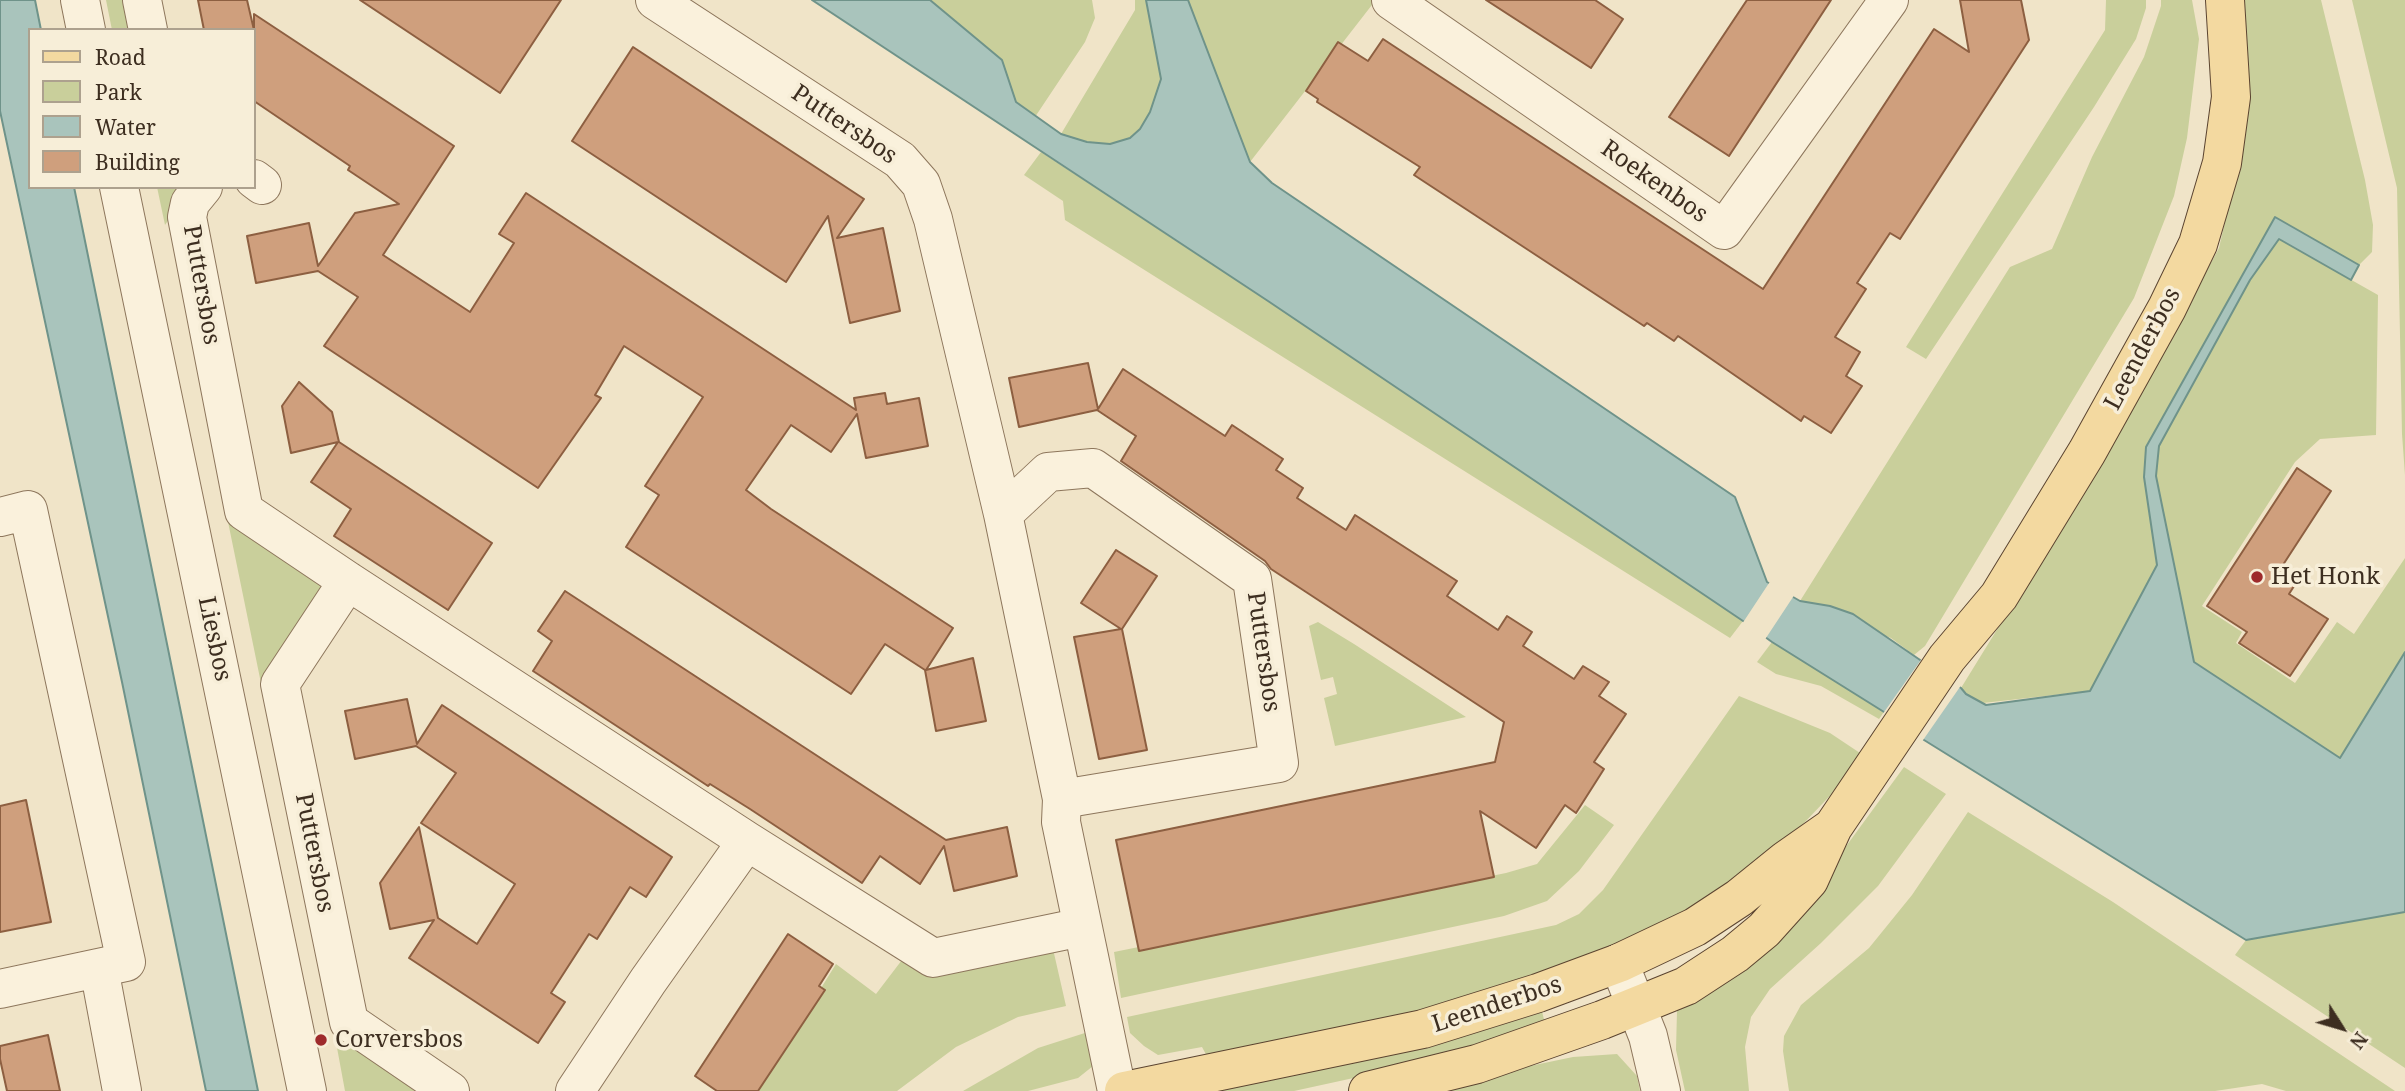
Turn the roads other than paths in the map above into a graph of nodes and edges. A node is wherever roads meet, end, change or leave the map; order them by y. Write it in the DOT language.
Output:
graph roads {
  1 [pos="79,0"];
  2 [pos="142,0"];
  3 [pos="655,0"];
  4 [pos="1889,0"];
  5 [pos="2204,0"];
  6 [pos="2225,0"];
  7 [pos="1415,7"];
  8 [pos="86,28"];
  9 [pos="148,28"];
  10 [pos="119,189"];
  11 [pos="201,189"];
  12 [pos="1003,514"];
  13 [pos="0,517"];
  14 [pos="348,581"];
  15 [pos="1947,657"];
  16 [pos="1062,799"];
  17 [pos="1833,827"];
  18 [pos="747,841"];
  19 [pos="1082,927"];
  20 [pos="1619,963"];
  21 [pos="99,968"];
  22 [pos="0,989"];
  23 [pos="1637,1006"];
  24 [pos="122,1091"];
  25 [pos="307,1091"];
  26 [pos="450,1091"];
  27 [pos="575,1091"];
  28 [pos="1117,1091"];
  29 [pos="1125,1091"];
  30 [pos="1368,1091"];
  31 [pos="1661,1091"];
  1 -- 8 [label="street"];
  2 -- 9 [label="street"];
  3 -- 12 [label="street, Puttersbos"];
  4 -- 7 [label="street, Roekenbos"];
  5 -- 15 [label="main road, Leenderbos"];
  6 -- 15 [label="main road, Leenderbos"];
  10 -- 25 [label="street, Liesbos"];
  11 -- 14 [label="street, Puttersbos"];
  12 -- 16 [label="street, Puttersbos"];
  12 -- 16 [label="street, Puttersbos"];
  13 -- 21 [label="street"];
  14 -- 18 [label="street, Puttersbos"];
  14 -- 26 [label="street, Puttersbos"];
  15 -- 17 [label="main road, Leenderbos"];
  16 -- 19 [label="street, Puttersbos"];
  17 -- 20 [label="main road, Leenderbos"];
  17 -- 23 [label="main road, Leenderbos"];
  18 -- 19 [label="street, Puttersbos"];
  18 -- 27 [label="street"];
  19 -- 28 [label="street, Puttersbos"];
  20 -- 23 [label="street"];
  20 -- 29 [label="main road, Leenderbos"];
  21 -- 22 [label="street"];
  21 -- 24 [label="street"];
  23 -- 30 [label="main road, Leenderbos"];
  23 -- 31 [label="street"];
}
